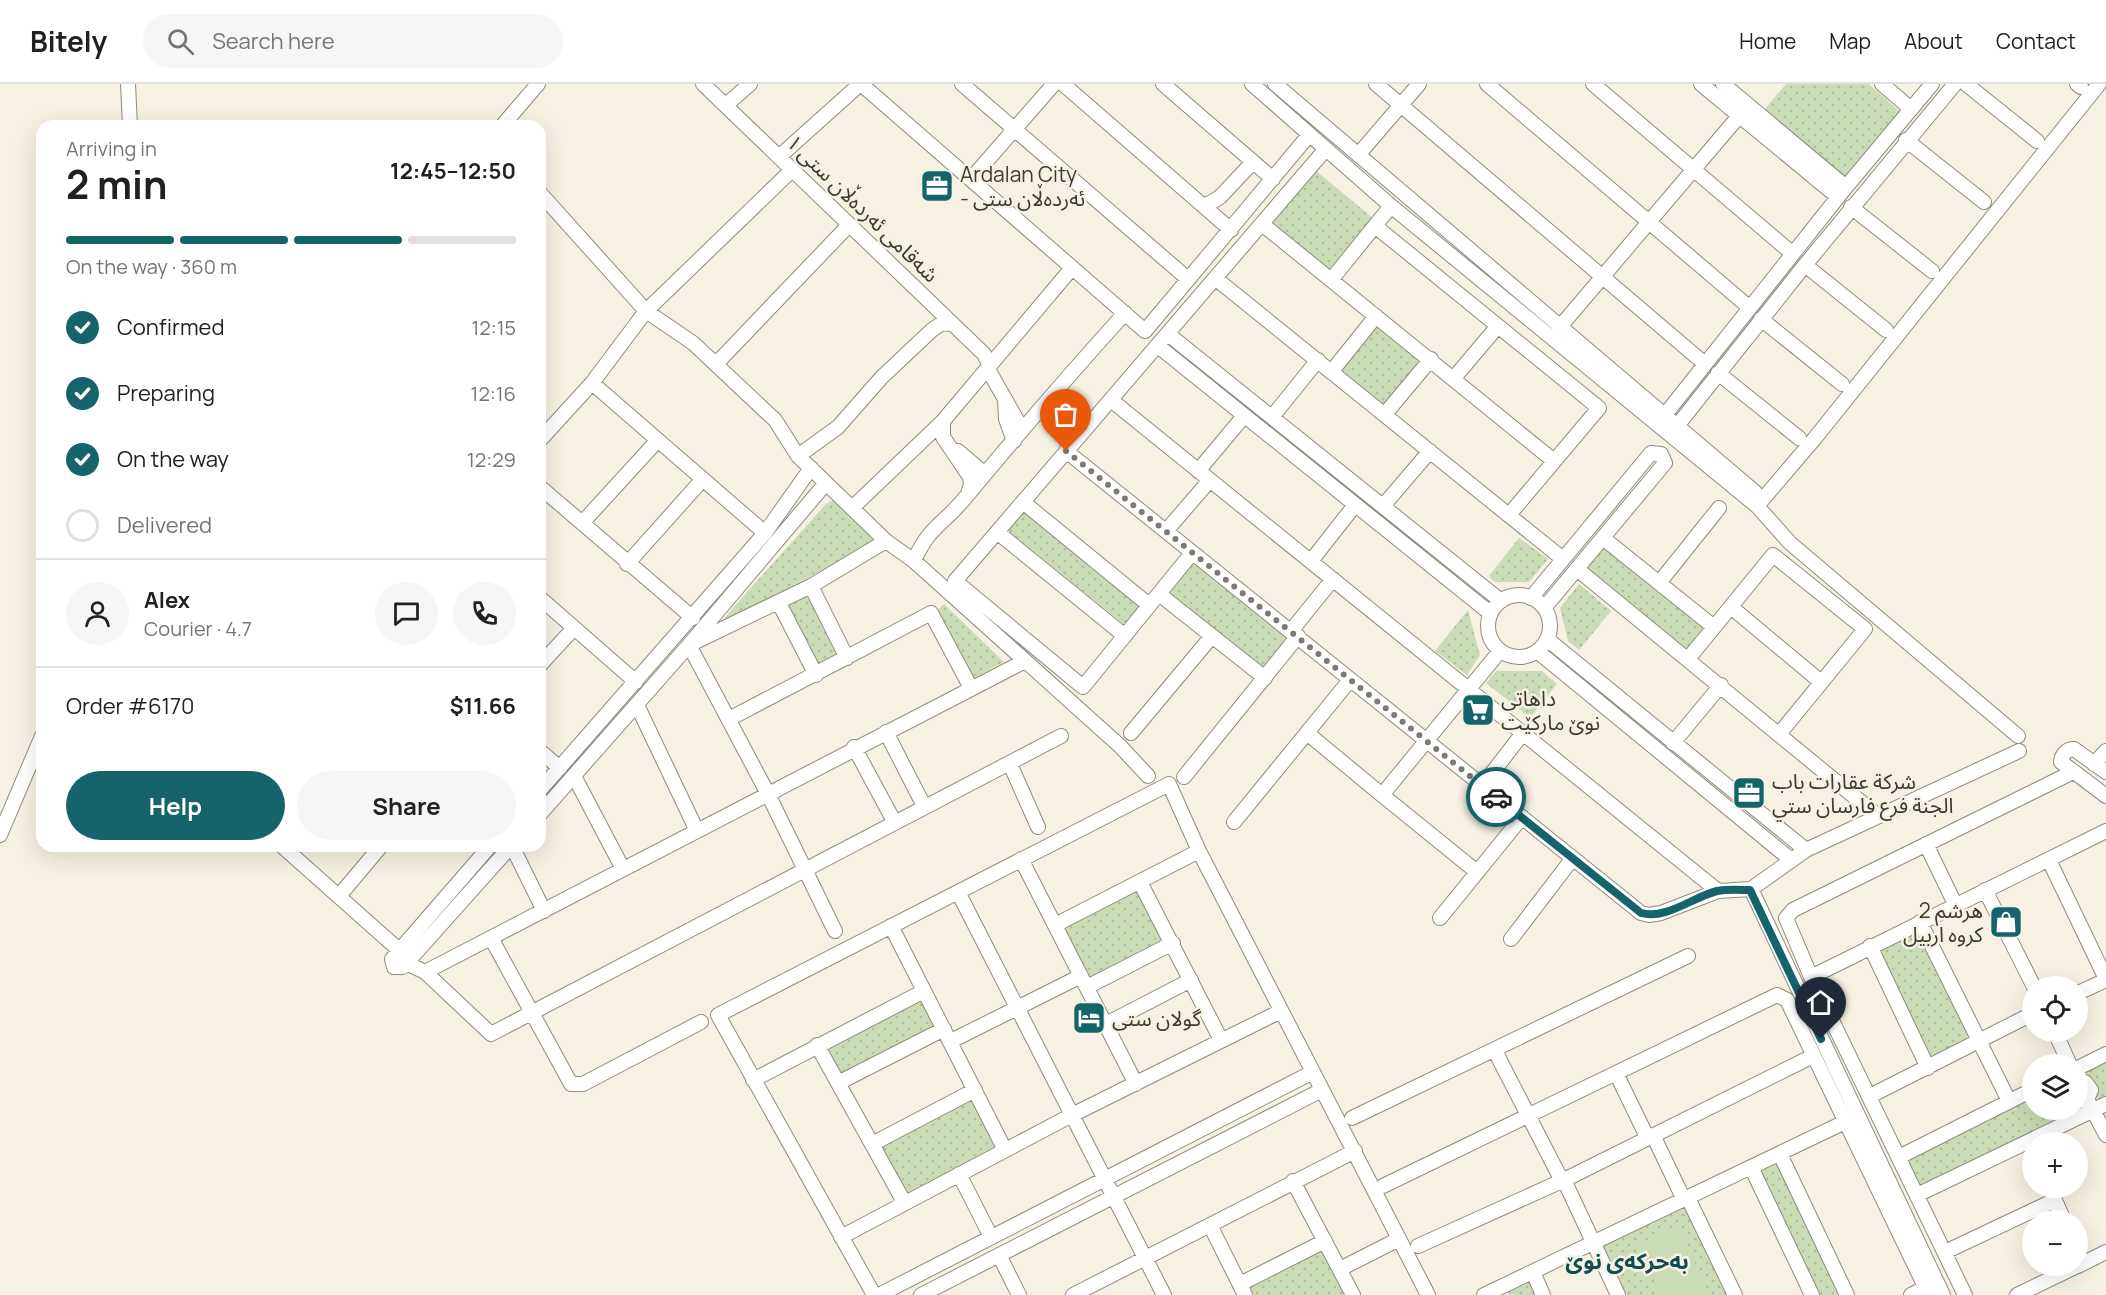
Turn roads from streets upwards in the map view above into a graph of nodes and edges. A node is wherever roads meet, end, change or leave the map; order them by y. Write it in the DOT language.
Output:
graph roads {
  1 [pos="128,84"];
  2 [pos="538,84"];
  3 [pos="703,84"];
  4 [pos="750,84"];
  5 [pos="860,84"];
  6 [pos="962,84"];
  7 [pos="1054,84"];
  8 [pos="1063,84"];
  9 [pos="1163,84"];
  10 [pos="1252,84"];
  11 [pos="1275,84"];
  12 [pos="1376,84"];
  13 [pos="1419,84"];
  14 [pos="1487,84"];
  15 [pos="1593,84"];
  16 [pos="1701,84"];
  17 [pos="1723,84"];
  18 [pos="1882,84"];
  19 [pos="1932,84"];
  20 [pos="1955,84"];
  21 [pos="1966,84"];
  22 [pos="2099,84"];
  23 [pos="1401,104"];
  24 [pos="726,105"];
  25 [pos="1911,109"];
  26 [pos="1740,116"];
  27 [pos="130,120"];
  28 [pos="507,120"];
  29 [pos="1014,129"];
  30 [pos="1309,135"];
  31 [pos="1906,140"];
  32 [pos="2037,141"];
  33 [pos="1325,150"];
  34 [pos="1358,155"];
  35 [pos="780,156"];
  36 [pos="1253,162"];
  37 [pos="793,169"];
  38 [pos="1693,170"];
  39 [pos="971,179"];
  40 [pos="1273,179"];
  41 [pos="1842,192"];
  42 [pos="546,200"];
  43 [pos="1984,202"];
  44 [pos="1201,204"];
  45 [pos="1391,206"];
  46 [pos="1851,207"];
  47 [pos="1648,223"];
  48 [pos="1262,224"];
  49 [pos="849,225"];
  50 [pos="1375,226"];
  51 [pos="1231,230"];
  52 [pos="1792,254"];
  53 [pos="1805,265"];
  54 [pos="1072,268"];
  55 [pos="1932,271"];
  56 [pos="1602,276"];
  57 [pos="1215,278"];
  58 [pos="1188,279"];
  59 [pos="1331,280"];
  60 [pos="1770,282"];
  61 [pos="1782,292"];
  62 [pos="1750,308"];
  63 [pos="646,311"];
  64 [pos="1125,313"];
  65 [pos="1377,316"];
  66 [pos="1761,319"];
  67 [pos="952,324"];
  68 [pos="1497,327"];
  69 [pos="1559,328"];
  70 [pos="1886,330"];
  71 [pos="1168,334"];
  72 [pos="1158,346"];
  73 [pos="1431,359"];
  74 [pos="1318,360"];
  75 [pos="716,364"];
  76 [pos="1705,364"];
  77 [pos="990,366"];
  78 [pos="1332,371"];
  79 [pos="1718,373"];
  80 [pos="1454,378"];
  81 [pos="592,383"];
  82 [pos="1842,384"];
  83 [pos="1111,400"];
  84 [pos="1385,414"];
  85 [pos="1244,416"];
  86 [pos="1664,416"];
  87 [pos="1272,417"];
  88 [pos="943,421"];
  89 [pos="1677,426"];
  90 [pos="546,433"];
  91 [pos="1018,435"];
  92 [pos="1799,438"];
  93 [pos="658,440"];
  94 [pos="954,449"];
  95 [pos="1066,451"];
  96 [pos="1430,451"];
  97 [pos="798,456"];
  98 [pos="1554,461"];
  99 [pos="811,468"];
  100 [pos="1204,476"];
  101 [pos="703,479"];
  102 [pos="980,480"];
  103 [pos="826,483"];
  104 [pos="546,492"];
  105 [pos="1755,492"];
  106 [pos="967,496"];
  107 [pos="1023,502"];
  108 [pos="1355,505"];
  109 [pos="1383,506"];
  110 [pos="1757,506"];
  111 [pos="852,508"];
  112 [pos="1719,508"];
  113 [pos="1509,515"];
  114 [pos="582,523"];
  115 [pos="1166,531"];
  116 [pos="997,532"];
  117 [pos="765,533"];
  118 [pos="1603,538"];
  119 [pos="886,541"];
  120 [pos="1192,553"];
  121 [pos="1563,559"];
  122 [pos="915,561"];
  123 [pos="1311,561"];
  124 [pos="627,564"];
  125 [pos="1577,569"];
  126 [pos="1333,579"];
  127 [pos="1659,583"];
  128 [pos="811,586"];
  129 [pos="1159,594"];
  130 [pos="1531,598"];
  131 [pos="1501,601"];
  132 [pos="546,603"];
  133 [pos="779,603"];
  134 [pos="1149,605"];
  135 [pos="1731,606"];
  136 [pos="1545,608"];
  137 [pos="1490,613"];
  138 [pos="693,618"];
  139 [pos="1714,627"];
  140 [pos="574,628"];
  141 [pos="1294,634"];
  142 [pos="1125,636"];
  143 [pos="1212,636"];
  144 [pos="1547,639"];
  145 [pos="689,645"];
  146 [pos="1500,651"];
  147 [pos="1537,651"];
  148 [pos="546,658"];
  149 [pos="847,658"];
  150 [pos="1688,659"];
  151 [pos="1024,661"];
  152 [pos="816,675"];
  153 [pos="1265,678"];
  154 [pos="1350,680"];
  155 [pos="636,682"];
  156 [pos="1821,682"];
  157 [pos="1721,685"];
  158 [pos="971,688"];
  159 [pos="1469,689"];
  160 [pos="637,705"];
  161 [pos="729,719"];
  162 [pos="886,732"];
  163 [pos="1131,733"];
  164 [pos="1307,733"];
  165 [pos="1523,733"];
  166 [pos="1780,733"];
  167 [pos="588,736"];
  168 [pos="1061,736"];
  169 [pos="2018,736"];
  170 [pos="1426,740"];
  171 [pos="1673,743"];
  172 [pos="600,747"];
  173 [pos="854,747"];
  174 [pos="36,750"];
  175 [pos="2019,751"];
  176 [pos="2106,751"];
  177 [pos="546,756"];
  178 [pos="1010,764"];
  179 [pos="2094,764"];
  180 [pos="560,768"];
  181 [pos="2073,772"];
  182 [pos="2106,772"];
  183 [pos="574,776"];
  184 [pos="1148,776"];
  185 [pos="1185,777"];
  186 [pos="546,783"];
  187 [pos="1482,786"];
  188 [pos="768,794"];
  189 [pos="1382,795"];
  190 [pos="2106,796"];
  191 [pos="924,806"];
  192 [pos="546,807"];
  193 [pos="1878,816"];
  194 [pos="1522,817"];
  195 [pos="1234,822"];
  196 [pos="894,823"];
  197 [pos="1038,827"];
  198 [pos="697,831"];
  199 [pos="2106,831"];
  200 [pos="0,835"];
  201 [pos="1926,844"];
  202 [pos="1806,850"];
  203 [pos="1199,851"];
  204 [pos="292,852"];
  205 [pos="376,852"];
  206 [pos="485,852"];
  207 [pos="506,852"];
  208 [pos="514,852"];
  209 [pos="1573,858"];
  210 [pos="1021,859"];
  211 [pos="1790,859"];
  212 [pos="2049,860"];
  213 [pos="623,869"];
  214 [pos="805,870"];
  215 [pos="1477,872"];
  216 [pos="1140,882"];
  217 [pos="1750,890"];
  218 [pos="1985,890"];
  219 [pos="1718,891"];
  220 [pos="958,892"];
  221 [pos="339,896"];
  222 [pos="1955,904"];
  223 [pos="544,911"];
  224 [pos="1440,918"];
  225 [pos="1920,922"];
  226 [pos="1055,925"];
  227 [pos="891,926"];
  228 [pos="835,931"];
  229 [pos="491,938"];
  230 [pos="1511,939"];
  231 [pos="1173,943"];
  232 [pos="1870,946"];
  233 [pos="399,950"];
  234 [pos="1689,956"];
  235 [pos="406,963"];
  236 [pos="425,972"];
  237 [pos="2028,976"];
  238 [pos="1811,977"];
  239 [pos="2106,979"];
  240 [pos="1191,980"];
  241 [pos="1084,981"];
  242 [pos="2088,988"];
  243 [pos="924,991"];
  244 [pos="1017,1007"];
  245 [pos="1281,1011"];
  246 [pos="532,1013"];
  247 [pos="2022,1019"];
  248 [pos="701,1022"];
  249 [pos="1106,1024"];
  250 [pos="947,1035"];
  251 [pos="1221,1040"];
  252 [pos="1980,1040"];
  253 [pos="817,1045"];
  254 [pos="1495,1050"];
  255 [pos="2106,1054"];
  256 [pos="1813,1056"];
  257 [pos="2088,1063"];
  258 [pos="1928,1068"];
  259 [pos="1313,1072"];
  260 [pos="1617,1073"];
  261 [pos="753,1080"];
  262 [pos="838,1083"];
  263 [pos="1137,1084"];
  264 [pos="2088,1085"];
  265 [pos="975,1090"];
  266 [pos="1322,1090"];
  267 [pos="2022,1094"];
  268 [pos="1870,1096"];
  269 [pos="2009,1101"];
  270 [pos="2091,1103"];
  271 [pos="1072,1115"];
  272 [pos="1529,1116"];
  273 [pos="1352,1118"];
  274 [pos="1845,1122"];
  275 [pos="2051,1132"];
  276 [pos="2106,1135"];
  277 [pos="1650,1136"];
  278 [pos="872,1144"];
  279 [pos="1005,1150"];
  280 [pos="2022,1150"];
  281 [pos="1355,1151"];
  282 [pos="1780,1154"];
  283 [pos="1899,1157"];
  284 [pos="1751,1167"];
  285 [pos="959,1174"];
  286 [pos="1105,1179"];
  287 [pos="1563,1180"];
  288 [pos="1293,1181"];
  289 [pos="1383,1186"];
  290 [pos="1113,1195"];
  291 [pos="1917,1195"];
  292 [pos="2045,1198"];
  293 [pos="1686,1199"];
  294 [pos="904,1202"];
  295 [pos="1210,1225"];
  296 [pos="841,1237"];
  297 [pos="992,1237"];
  298 [pos="1399,1239"];
  299 [pos="1324,1241"];
  300 [pos="1594,1243"];
  301 [pos="1418,1246"];
  302 [pos="1945,1252"];
  303 [pos="2106,1252"];
  304 [pos="999,1255"];
  305 [pos="1145,1257"];
  306 [pos="2088,1258"];
  307 [pos="1340,1269"];
  308 [pos="1533,1272"];
  309 [pos="2052,1276"];
  310 [pos="1243,1290"];
  311 [pos="1502,1291"];
  312 [pos="1927,1292"];
  313 [pos="1078,1294"];
  314 [pos="874,1295"];
  315 [pos="879,1295"];
  316 [pos="921,1295"];
  317 [pos="1019,1295"];
  318 [pos="1164,1295"];
  319 [pos="1353,1295"];
  320 [pos="1428,1295"];
  321 [pos="1484,1295"];
  322 [pos="1543,1295"];
  323 [pos="1618,1295"];
  324 [pos="1735,1295"];
  325 [pos="1812,1295"];
  326 [pos="1846,1295"];
  327 [pos="1911,1295"];
  328 [pos="1943,1295"];
  329 [pos="1965,1295"];
  330 [pos="2017,1295"];
  1 -- 27 [label="street"];
  2 -- 28 [label="street"];
  3 -- 24 [label="street, شەقامی ئەردەڵان ستی ١"];
  4 -- 24 [label="street"];
  5 -- 35 [label="street"];
  5 -- 39 [label="street"];
  6 -- 29 [label="street"];
  7 -- 29 [label="street"];
  8 -- 44 [label="street"];
  9 -- 36 [label="street"];
  10 -- 30 [label="street"];
  11 -- 34 [label="street"];
  12 -- 23 [label="street"];
  13 -- 23 [label="street"];
  14 -- 47 [label="street"];
  15 -- 38 [label="street"];
  16 -- 26 [label="street"];
  17 -- 41 [label="street"];
  18 -- 25 [label="street"];
  19 -- 25 [label="street"];
  20 -- 31 [label="street"];
  21 -- 32 [label="street"];
  22 -- 110 [label="street"];
  23 -- 34 [label="street"];
  23 -- 56 [label="street"];
  24 -- 35 [label="street, شەقامی ئەردەڵان ستی ١"];
  25 -- 41 [label="street"];
  26 -- 38 [label="street"];
  26 -- 41 [label="street"];
  29 -- 39 [label="street"];
  29 -- 58 [label="street"];
  30 -- 33 [label="street"];
  30 -- 40 [label="street"];
  31 -- 43 [label="street"];
  31 -- 46 [label="street"];
  33 -- 45 [label="street"];
  33 -- 48 [label="street"];
  34 -- 69 [label="street"];
  35 -- 37 [label="street, شەقامی ئەردەڵان ستی ١"];
  36 -- 40 [label="street"];
  36 -- 44 [label="street"];
  37 -- 49 [label="street, شەقامی ئەردەڵان ستی ١"];
  37 -- 63 [label="street"];
  38 -- 47 [label="street"];
  38 -- 52 [label="street"];
  39 -- 54 [label="street"];
  40 -- 51 [label="street"];
  41 -- 52 [label="street"];
  42 -- 63 [label="street"];
  44 -- 51 [label="street"];
  45 -- 50 [label="street"];
  45 -- 110 [label="street"];
  46 -- 53 [label="street"];
  46 -- 55 [label="street"];
  47 -- 56 [label="street"];
  47 -- 62 [label="street"];
  48 -- 57 [label="street"];
  48 -- 59 [label="street"];
  49 -- 67 [label="street, شەقامی ئەردەڵان ستی ١"];
  49 -- 75 [label="street"];
  50 -- 59 [label="street"];
  50 -- 68 [label="street"];
  51 -- 58 [label="street"];
  52 -- 60 [label="street"];
  53 -- 61 [label="street"];
  53 -- 70 [label="street"];
  54 -- 64 [label="street"];
  54 -- 77 [label="street"];
  56 -- 69 [label="street"];
  56 -- 76 [label="street"];
  57 -- 71 [label="street"];
  57 -- 74 [label="street"];
  58 -- 64 [label="street"];
  59 -- 65 [label="street"];
  60 -- 61 [label="street"];
  60 -- 62 [label="street"];
  61 -- 66 [label="street"];
  62 -- 76 [label="street"];
  63 -- 75 [label="street"];
  63 -- 81 [label="street"];
  64 -- 91 [label="street"];
  65 -- 73 [label="street"];
  65 -- 78 [label="street"];
  66 -- 79 [label="street"];
  66 -- 82 [label="street"];
  67 -- 77 [label="street, شەقامی ئەردەڵان ستی ١"];
  67 -- 97 [label="street"];
  68 -- 80 [label="street"];
  68 -- 98 [label="street"];
  69 -- 86 [label="street"];
  71 -- 72 [label="street"];
  71 -- 87 [label="street"];
  72 -- 83 [label="street"];
  72 -- 85 [label="street"];
  73 -- 80 [label="street"];
  73 -- 84 [label="street"];
  74 -- 78 [label="street"];
  74 -- 87 [label="street"];
  75 -- 97 [label="street"];
  76 -- 86 [label="street"];
  77 -- 88 [label="street"];
  77 -- 91 [label="street, شەقامی ئەردەڵان ستی ١"];
  78 -- 84 [label="street"];
  79 -- 89 [label="street"];
  79 -- 92 [label="street"];
  80 -- 98 [label="street"];
  81 -- 90 [label="street"];
  81 -- 93 [label="street"];
  83 -- 95 [label="street"];
  83 -- 100 [label="street"];
  84 -- 96 [label="street"];
  85 -- 100 [label="street"];
  85 -- 108 [label="street"];
  86 -- 89 [label="street"];
  87 -- 109 [label="street"];
  88 -- 94 [label="street"];
  88 -- 111 [label="street"];
  89 -- 105 [label="street"];
  91 -- 102 [label="street"];
  93 -- 101 [label="street"];
  93 -- 114 [label="street"];
  94 -- 102 [label="street"];
  94 -- 106 [label="street"];
  95 -- 107 [label="street"];
  95 -- 115 [label="street"];
  96 -- 109 [label="street"];
  96 -- 113 [label="street"];
  97 -- 99 [label="street"];
  98 -- 113 [label="street"];
  99 -- 103 [label="street"];
  99 -- 117 [label="street"];
  100 -- 115 [label="street"];
  100 -- 123 [label="street"];
  101 -- 117 [label="street"];
  101 -- 124 [label="street"];
  102 -- 106 [label="street"];
  103 -- 111 [label="street"];
  103 -- 145 [label="street"];
  104 -- 114 [label="street"];
  106 -- 122 [label="street"];
  107 -- 116 [label="street"];
  107 -- 134 [label="street"];
  108 -- 123 [label="street"];
  108 -- 137 [label="street"];
  109 -- 131 [label="street"];
  110 -- 169 [label="street"];
  111 -- 119 [label="street"];
  112 -- 127 [label="street"];
  113 -- 121 [label="street"];
  114 -- 124 [label="street"];
  115 -- 120 [label="street"];
  116 -- 142 [label="street"];
  116 -- 142 [label="street"];
  117 -- 138 [label="street"];
  118 -- 121 [label="street"];
  118 -- 125 [label="street"];
  118 -- 127 [label="street"];
  119 -- 122 [label="street"];
  119 -- 128 [label="street"];
  120 -- 129 [label="street"];
  120 -- 141 [label="street"];
  121 -- 130 [label="street"];
  122 -- 151 [label="street"];
  123 -- 126 [label="street"];
  124 -- 138 [label="street"];
  125 -- 136 [label="street"];
  125 -- 150 [label="street"];
  126 -- 141 [label="street"];
  126 -- 159 [label="street"];
  127 -- 139 [label="street"];
  128 -- 133 [label="street"];
  128 -- 149 [label="street"];
  129 -- 134 [label="street"];
  129 -- 143 [label="street"];
  130 -- 131 [label="street"];
  130 -- 136 [label="street"];
  131 -- 137 [label="street"];
  132 -- 140 [label="street"];
  133 -- 145 [label="street"];
  133 -- 152 [label="street"];
  134 -- 142 [label="street"];
  135 -- 139 [label="street"];
  135 -- 156 [label="street"];
  135 -- 156 [label="street"];
  136 -- 144 [label="street"];
  137 -- 146 [label="street"];
  138 -- 155 [label="street"];
  139 -- 150 [label="street"];
  140 -- 148 [label="street"];
  140 -- 155 [label="street"];
  141 -- 153 [label="street"];
  141 -- 154 [label="street"];
  143 -- 153 [label="street"];
  143 -- 163 [label="street"];
  144 -- 147 [label="street"];
  144 -- 171 [label="street"];
  145 -- 160 [label="street"];
  145 -- 161 [label="street"];
  146 -- 147 [label="street"];
  146 -- 159 [label="street"];
  147 -- 211 [label="street"];
  149 -- 152 [label="street"];
  149 -- 158 [label="street"];
  150 -- 157 [label="street"];
  151 -- 158 [label="street"];
  151 -- 184 [label="street"];
  152 -- 161 [label="street"];
  153 -- 185 [label="street"];
  154 -- 164 [label="street"];
  154 -- 170 [label="street"];
  155 -- 167 [label="street"];
  156 -- 166 [label="street"];
  157 -- 166 [label="street"];
  157 -- 171 [label="street"];
  158 -- 162 [label="street"];
  159 -- 165 [label="street"];
  159 -- 170 [label="street"];
  160 -- 172 [label="street"];
  160 -- 198 [label="street"];
  161 -- 188 [label="street"];
  162 -- 173 [label="street"];
  162 -- 191 [label="street"];
  164 -- 189 [label="street"];
  164 -- 195 [label="street"];
  165 -- 187 [label="street"];
  165 -- 219 [label="street"];
  166 -- 193 [label="street"];
  167 -- 172 [label="street"];
  167 -- 180 [label="street"];
  168 -- 178 [label="street"];
  170 -- 187 [label="street"];
  170 -- 189 [label="street"];
  171 -- 202 [label="street"];
  172 -- 183 [label="street"];
  173 -- 188 [label="street"];
  173 -- 196 [label="street"];
  174 -- 200 [label="street"];
  175 -- 193 [label="street"];
  176 -- 179 [label="street"];
  177 -- 180 [label="street"];
  178 -- 191 [label="street"];
  178 -- 197 [label="street"];
  179 -- 181 [label="street"];
  179 -- 182 [label="street"];
  180 -- 186 [label="street"];
  181 -- 190 [label="street"];
  181 -- 201 [label="street"];
  183 -- 192 [label="street"];
  183 -- 213 [label="street"];
  187 -- 194 [label="street"];
  188 -- 198 [label="street"];
  188 -- 214 [label="street"];
  189 -- 215 [label="street"];
  191 -- 196 [label="street"];
  193 -- 202 [label="street"];
  194 -- 209 [label="street"];
  194 -- 215 [label="street"];
  196 -- 214 [label="street"];
  198 -- 213 [label="street"];
  199 -- 212 [label="street"];
  201 -- 222 [label="street"];
  201 -- 238 [label="street"];
  202 -- 211 [label="street"];
  203 -- 210 [label="street"];
  203 -- 216 [label="street"];
  203 -- 245 [label="street"];
  204 -- 221 [label="street"];
  205 -- 221 [label="street"];
  206 -- 233 [label="street"];
  207 -- 235 [label="street"];
  208 -- 223 [label="street"];
  209 -- 219 [label="street"];
  209 -- 230 [label="street"];
  210 -- 220 [label="street"];
  210 -- 226 [label="street"];
  211 -- 217 [label="street"];
  212 -- 218 [label="street"];
  212 -- 239 [label="street"];
  213 -- 223 [label="street"];
  214 -- 228 [label="street"];
  214 -- 246 [label="street"];
  215 -- 224 [label="street"];
  216 -- 226 [label="street"];
  216 -- 231 [label="street"];
  217 -- 219 [label="street"];
  217 -- 328 [label="street"];
  218 -- 222 [label="street"];
  218 -- 237 [label="street"];
  220 -- 227 [label="street"];
  220 -- 244 [label="street"];
  221 -- 233 [label="street"];
  222 -- 225 [label="street"];
  223 -- 229 [label="street"];
  225 -- 232 [label="street"];
  225 -- 252 [label="street"];
  226 -- 241 [label="street"];
  227 -- 243 [label="street"];
  227 -- 261 [label="street"];
  229 -- 236 [label="street"];
  229 -- 246 [label="street"];
  231 -- 240 [label="street"];
  231 -- 241 [label="street"];
  232 -- 238 [label="street"];
  232 -- 258 [label="street"];
  233 -- 235 [label="street"];
  234 -- 254 [label="street"];
  235 -- 236 [label="street"];
  236 -- 246 [label="street"];
  238 -- 268 [label="street"];
  239 -- 242 [label="street"];
  240 -- 249 [label="street"];
  240 -- 251 [label="street"];
  241 -- 244 [label="street"];
  241 -- 249 [label="street"];
  243 -- 250 [label="street"];
  243 -- 253 [label="street"];
  244 -- 250 [label="street"];
  244 -- 271 [label="street"];
  245 -- 251 [label="street"];
  245 -- 259 [label="street"];
  246 -- 248 [label="street"];
  247 -- 252 [label="street"];
  249 -- 263 [label="street"];
  250 -- 262 [label="street"];
  250 -- 265 [label="street"];
  251 -- 263 [label="street"];
  252 -- 258 [label="street"];
  252 -- 269 [label="street"];
  253 -- 261 [label="street"];
  253 -- 262 [label="street"];
  254 -- 272 [label="street"];
  254 -- 273 [label="street"];
  255 -- 257 [label="street"];
  256 -- 260 [label="street"];
  256 -- 274 [label="street"];
  256 -- 277 [label="street"];
  258 -- 268 [label="street"];
  259 -- 266 [label="street"];
  259 -- 286 [label="street"];
  260 -- 272 [label="street"];
  260 -- 277 [label="street"];
  261 -- 296 [label="street"];
  262 -- 278 [label="street"];
  263 -- 271 [label="street"];
  264 -- 270 [label="street"];
  265 -- 278 [label="street"];
  265 -- 279 [label="street"];
  266 -- 281 [label="street"];
  266 -- 290 [label="street"];
  267 -- 269 [label="street"];
  268 -- 283 [label="street"];
  269 -- 283 [label="street"];
  270 -- 275 [label="street"];
  270 -- 276 [label="street"];
  271 -- 279 [label="street"];
  271 -- 286 [label="street"];
  272 -- 287 [label="street"];
  272 -- 289 [label="street"];
  274 -- 282 [label="street"];
  274 -- 312 [label="street"];
  277 -- 287 [label="street"];
  277 -- 293 [label="street"];
  278 -- 294 [label="street"];
  279 -- 285 [label="street"];
  280 -- 291 [label="street"];
  281 -- 288 [label="street"];
  281 -- 298 [label="street"];
  282 -- 284 [label="street"];
  282 -- 326 [label="street"];
  283 -- 291 [label="street"];
  284 -- 293 [label="street"];
  284 -- 325 [label="street"];
  285 -- 294 [label="street"];
  285 -- 297 [label="street"];
  286 -- 290 [label="street"];
  286 -- 297 [label="street"];
  287 -- 300 [label="street"];
  287 -- 301 [label="street"];
  288 -- 295 [label="street"];
  288 -- 299 [label="street"];
  290 -- 304 [label="street"];
  290 -- 305 [label="street"];
  291 -- 302 [label="street"];
  292 -- 302 [label="street"];
  293 -- 300 [label="street"];
  293 -- 324 [label="street"];
  294 -- 296 [label="street"];
  295 -- 305 [label="street"];
  295 -- 310 [label="street"];
  296 -- 314 [label="street"];
  297 -- 315 [label="street"];
  298 -- 307 [label="street"];
  298 -- 320 [label="street"];
  299 -- 307 [label="street"];
  299 -- 310 [label="street"];
  300 -- 308 [label="street"];
  300 -- 323 [label="street"];
  302 -- 329 [label="street"];
  303 -- 306 [label="street"];
  304 -- 316 [label="street"];
  304 -- 317 [label="street"];
  305 -- 313 [label="street"];
  305 -- 318 [label="street"];
  307 -- 319 [label="street"];
  308 -- 311 [label="street"];
  308 -- 322 [label="street"];
  309 -- 330 [label="street"];
  311 -- 321 [label="street"];
  312 -- 327 [label="street"];
}
